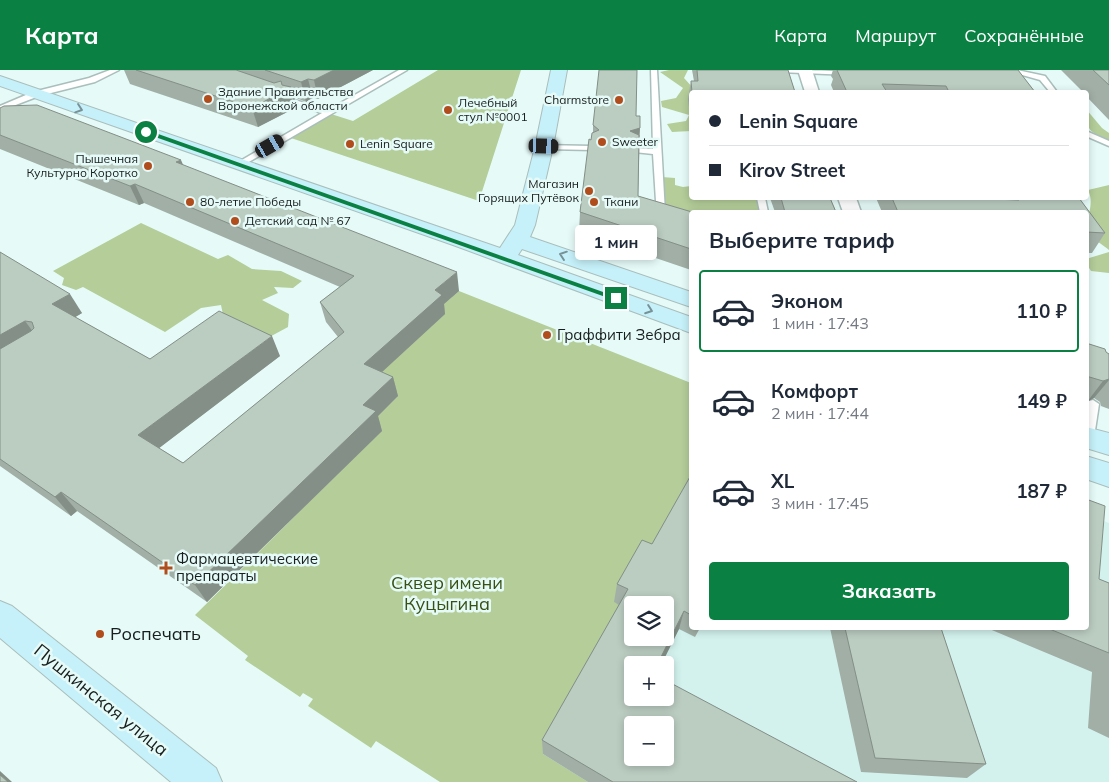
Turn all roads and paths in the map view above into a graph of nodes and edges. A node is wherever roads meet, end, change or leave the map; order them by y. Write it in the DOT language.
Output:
graph roads {
  1 [pos="116,70"];
  2 [pos="404,70"];
  3 [pos="558,70"];
  4 [pos="654,70"];
  5 [pos="779,70"];
  6 [pos="1008,70"];
  7 [pos="805,71"];
  8 [pos="854,73"];
  9 [pos="0,81"];
  10 [pos="811,90"];
  11 [pos="1051,90"];
  12 [pos="36,94"];
  13 [pos="291,100"];
  14 [pos="0,109"];
  15 [pos="329,113"];
  16 [pos="1089,134"];
  17 [pos="1109,144"];
  18 [pos="544,146"];
  19 [pos="592,148"];
  20 [pos="634,150"];
  21 [pos="657,152"];
  22 [pos="239,164"];
  23 [pos="689,223"];
  24 [pos="518,240"];
  25 [pos="504,258"];
  26 [pos="689,299"];
  27 [pos="689,324"];
  28 [pos="1093,404"];
  29 [pos="1094,439"];
  30 [pos="1089,468"];
  31 [pos="1109,475"];
  32 [pos="3,624"];
  33 [pos="202,782"];
  1 -- 12 [label="lane"];
  2 -- 15 [label="lane"];
  3 -- 18 [label="main road"];
  4 -- 21 [label="lane"];
  5 -- 7 [label="lane"];
  6 -- 11 [label="lane"];
  7 -- 8 [label="lane"];
  7 -- 10 [label="street"];
  9 -- 12 [label="main road"];
  12 -- 14 [label="lane"];
  12 -- 22 [label="main road, one-way"];
  13 -- 15 [label="lane"];
  15 -- 22 [label="lane"];
  16 -- 17 [label="lane"];
  18 -- 19 [label="lane"];
  18 -- 24 [label="main road"];
  20 -- 21 [label="lane"];
  21 -- 23 [label="lane"];
  22 -- 25 [label="main road"];
  24 -- 25 [label="main road"];
  26 -- 24 [label="main road, one-way"];
  25 -- 27 [label="main road, one-way"];
  28 -- 29 [label="lane"];
  30 -- 31 [label="main road"];
  32 -- 33 [label="main road, Пушкинская улица"];
}
